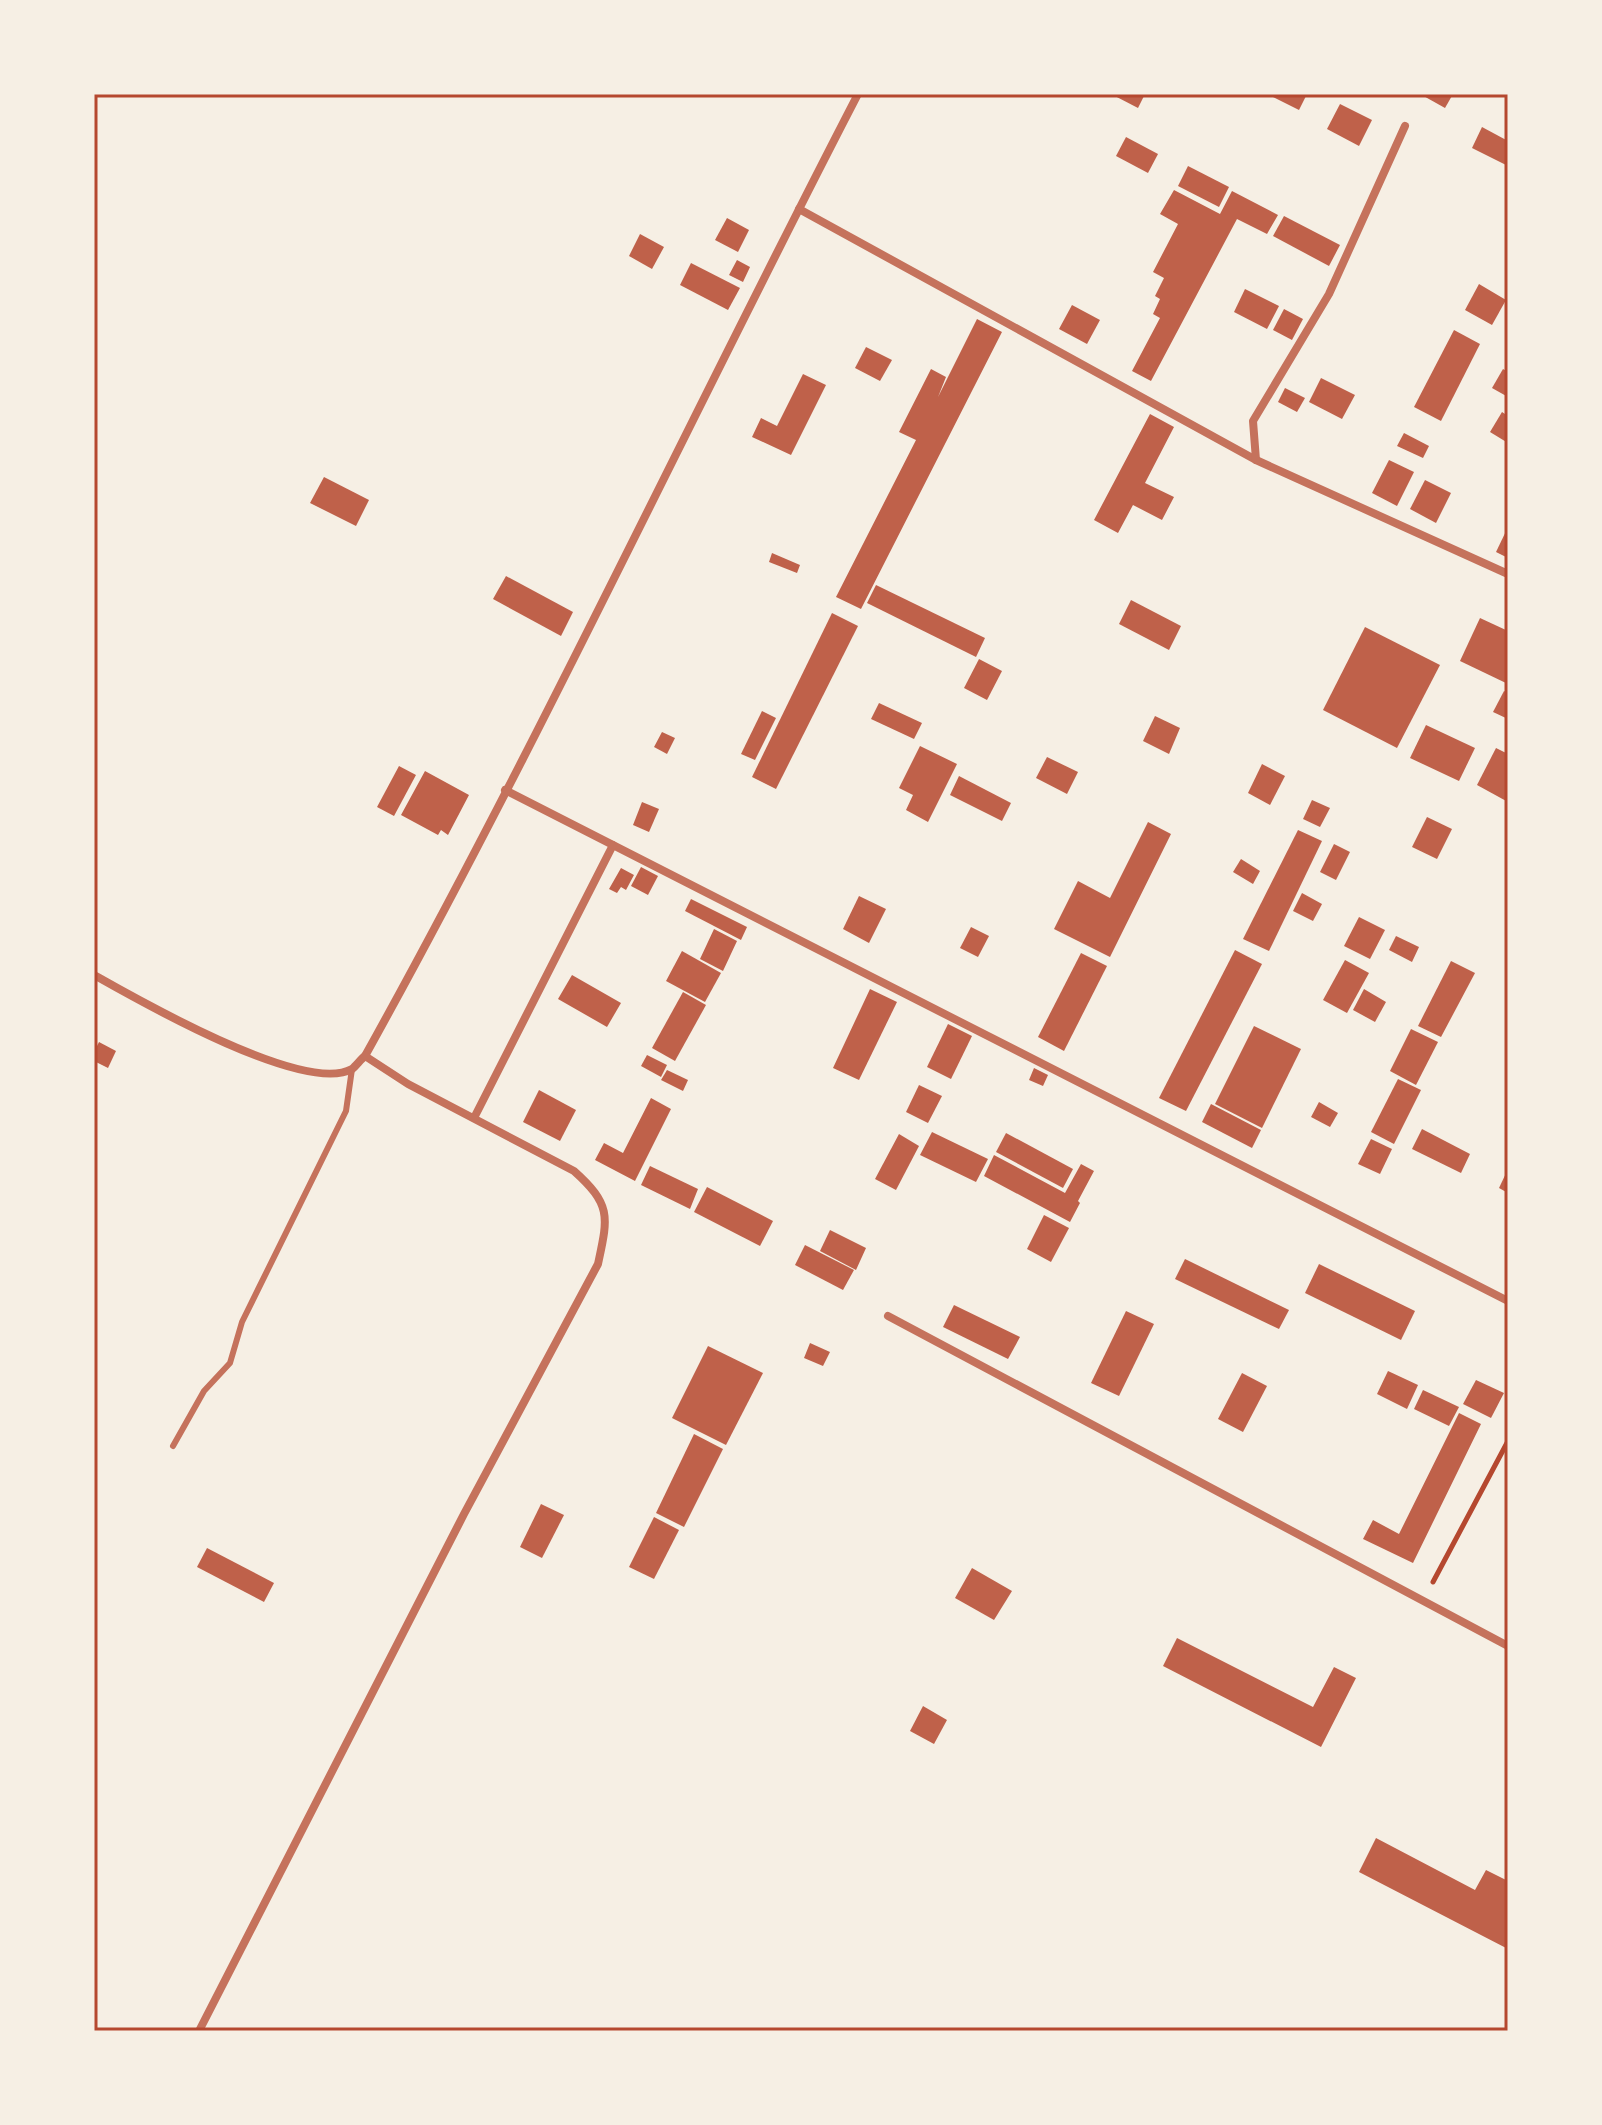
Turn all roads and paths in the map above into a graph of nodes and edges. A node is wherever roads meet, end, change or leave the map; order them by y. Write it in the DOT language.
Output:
graph roads {
  1 [pos="858,94"];
  2 [pos="1405,126"];
  3 [pos="799,209"];
  4 [pos="1256,460"];
  5 [pos="1508,574"];
  6 [pos="505,790"];
  7 [pos="613,845"];
  8 [pos="94,975"];
  9 [pos="365,1056"];
  10 [pos="352,1069"];
  11 [pos="474,1118"];
  12 [pos="1508,1301"];
  13 [pos="888,1316"];
  14 [pos="1508,1441"];
  15 [pos="173,1446"];
  16 [pos="1424,1600"];
  17 [pos="1508,1646"];
  18 [pos="199,2031"];
  1 -- 3 [label="street"];
  2 -- 4 [label="street"];
  3 -- 4 [label="street"];
  3 -- 6 [label="street"];
  4 -- 5 [label="street"];
  6 -- 7 [label="street"];
  6 -- 9 [label="street"];
  7 -- 11 [label="street"];
  7 -- 12 [label="street"];
  8 -- 10 [label="street"];
  9 -- 10 [label="street"];
  9 -- 11 [label="street"];
  10 -- 15 [label="lane"];
  11 -- 18 [label="street"];
  13 -- 16 [label="street"];
  14 -- 16 [label="path"];
  16 -- 17 [label="street"];
}
